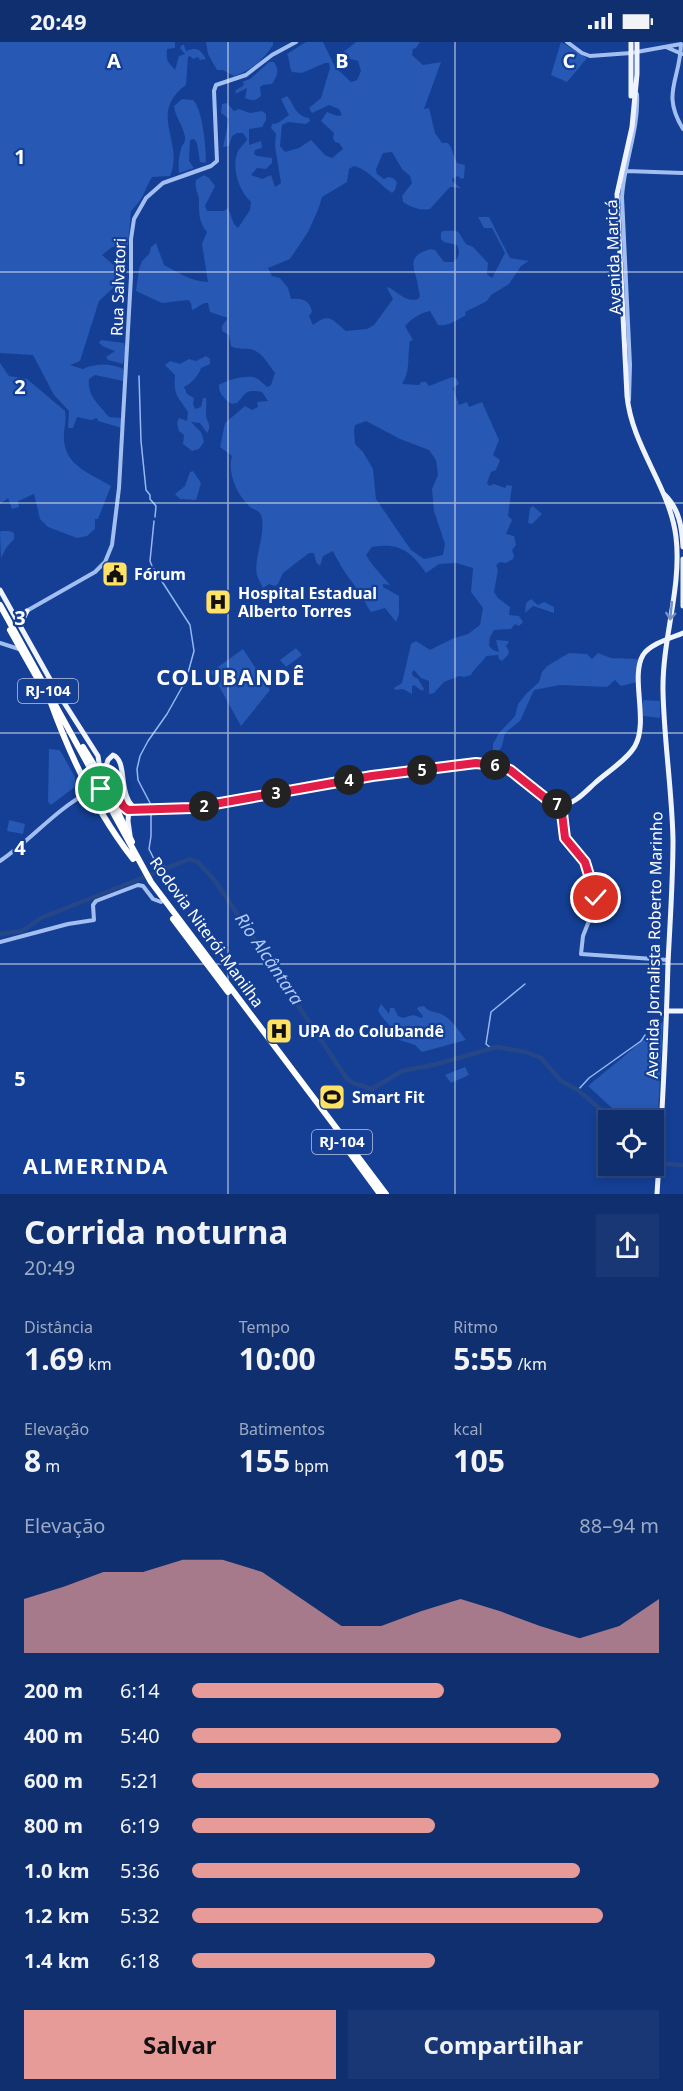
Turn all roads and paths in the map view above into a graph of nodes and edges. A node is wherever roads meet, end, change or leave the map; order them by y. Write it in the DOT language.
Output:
graph roads {
  1 [pos="296,42"];
  2 [pos="567,42"];
  3 [pos="631,42"];
  4 [pos="637,42"];
  5 [pos="666,46"];
  6 [pos="634,52"];
  7 [pos="682,54"];
  8 [pos="637,74"];
  9 [pos="683,129"];
  10 [pos="630,134"];
  11 [pos="626,171"];
  12 [pos="683,173"];
  13 [pos="628,403"];
  14 [pos="662,492"];
  15 [pos="683,547"];
  16 [pos="683,559"];
  17 [pos="0,590"];
  18 [pos="0,604"];
  19 [pos="683,606"];
  20 [pos="11,608"];
  21 [pos="0,611"];
  22 [pos="25,612"];
  23 [pos="16,617"];
  24 [pos="20,625"];
  25 [pos="683,633"];
  26 [pos="668,640"];
  27 [pos="0,643"];
  28 [pos="13,644"];
  29 [pos="53,702"];
  30 [pos="98,756"];
  31 [pos="109,758"];
  32 [pos="109,776"];
  33 [pos="94,784"];
  34 [pos="102,796"];
  35 [pos="561,805"];
  36 [pos="128,807"];
  37 [pos="120,814"];
  38 [pos="131,837"];
  39 [pos="0,861"];
  40 [pos="140,867"];
  41 [pos="147,884"];
  42 [pos="0,942"];
  43 [pos="668,960"];
  44 [pos="667,1011"];
  45 [pos="683,1011"];
  46 [pos="656,1193"];
  47 [pos="380,1194"];
  48 [pos="386,1194"];
  1 -- 22 [label="street, Rua Salvatori"];
  2 -- 6 [label="street"];
  3 -- 6 [label="main road"];
  4 -- 6 [label="main road"];
  5 -- 6 [label="street"];
  5 -- 7 [label="street"];
  5 -- 7 [label="street"];
  6 -- 8 [label="main road"];
  6 -- 10 [label="main road"];
  7 -- 9 [label="street"];
  8 -- 10 [label="main road"];
  8 -- 11 [label="street, Avenida Maricá"];
  10 -- 13 [label="main road, Avenida Jornalista Roberto Marinho"];
  11 -- 12 [label="street"];
  11 -- 13 [label="street, Avenida Maricá"];
  13 -- 14 [label="main road, Avenida Jornalista Roberto Marinho"];
  14 -- 15 [label="main road"];
  14 -- 26 [label="main road, Avenida Jornalista Roberto Marinho, one-way"];
  16 -- 19 [label="main road"];
  17 -- 20 [label="main road"];
  18 -- 29 [label="highway, Rodovia Niterói-Manilha / RJ-104"];
  20 -- 22 [label="main road"];
  20 -- 23 [label="main road"];
  21 -- 28 [label="highway, Rodovia Niterói-Manilha / RJ-104"];
  22 -- 23 [label="street"];
  22 -- 24 [label="main road"];
  23 -- 24 [label="main road"];
  24 -- 30 [label="main road"];
  25 -- 26 [label="main road"];
  26 -- 35 [label="main road"];
  26 -- 43 [label="main road, Avenida Jornalista Roberto Marinho"];
  27 -- 28 [label="street"];
  28 -- 29 [label="highway, Rodovia Niterói-Manilha / RJ-104"];
  29 -- 33 [label="highway, Rodovia Niterói-Manilha / RJ-104"];
  30 -- 31 [label="main road"];
  30 -- 33 [label="main road, RJ-104"];
  31 -- 32 [label="main road"];
  31 -- 36 [label="main road"];
  32 -- 33 [label="main road"];
  32 -- 36 [label="main road"];
  33 -- 34 [label="highway, Rodovia Niterói-Manilha / RJ-104, bridge"];
  33 -- 34 [label="highway"];
  33 -- 34 [label="main road"];
  33 -- 39 [label="street"];
  34 -- 37 [label="highway, RJ-104"];
  34 -- 40 [label="highway, Rodovia Niterói-Manilha / RJ-104"];
  34 -- 40 [label="highway, Rodovia Niterói-Manilha / RJ-104"];
  35 -- 36 [label="main road"];
  35 -- 43 [label="street"];
  36 -- 37 [label="main road"];
  36 -- 38 [label="main road"];
  37 -- 38 [label="highway"];
  38 -- 40 [label="highway"];
  40 -- 41 [label="highway, Rodovia Niterói-Manilha / RJ-104"];
  41 -- 42 [label="street"];
  41 -- 47 [label="highway, Rodovia Niterói-Manilha / RJ-104"];
  41 -- 48 [label="highway, Rodovia Niterói-Manilha / RJ-104"];
  43 -- 44 [label="main road, Avenida Jornalista Roberto Marinho"];
  44 -- 45 [label="main road"];
  44 -- 46 [label="main road, Avenida Jornalista Roberto Marinho"];
}
